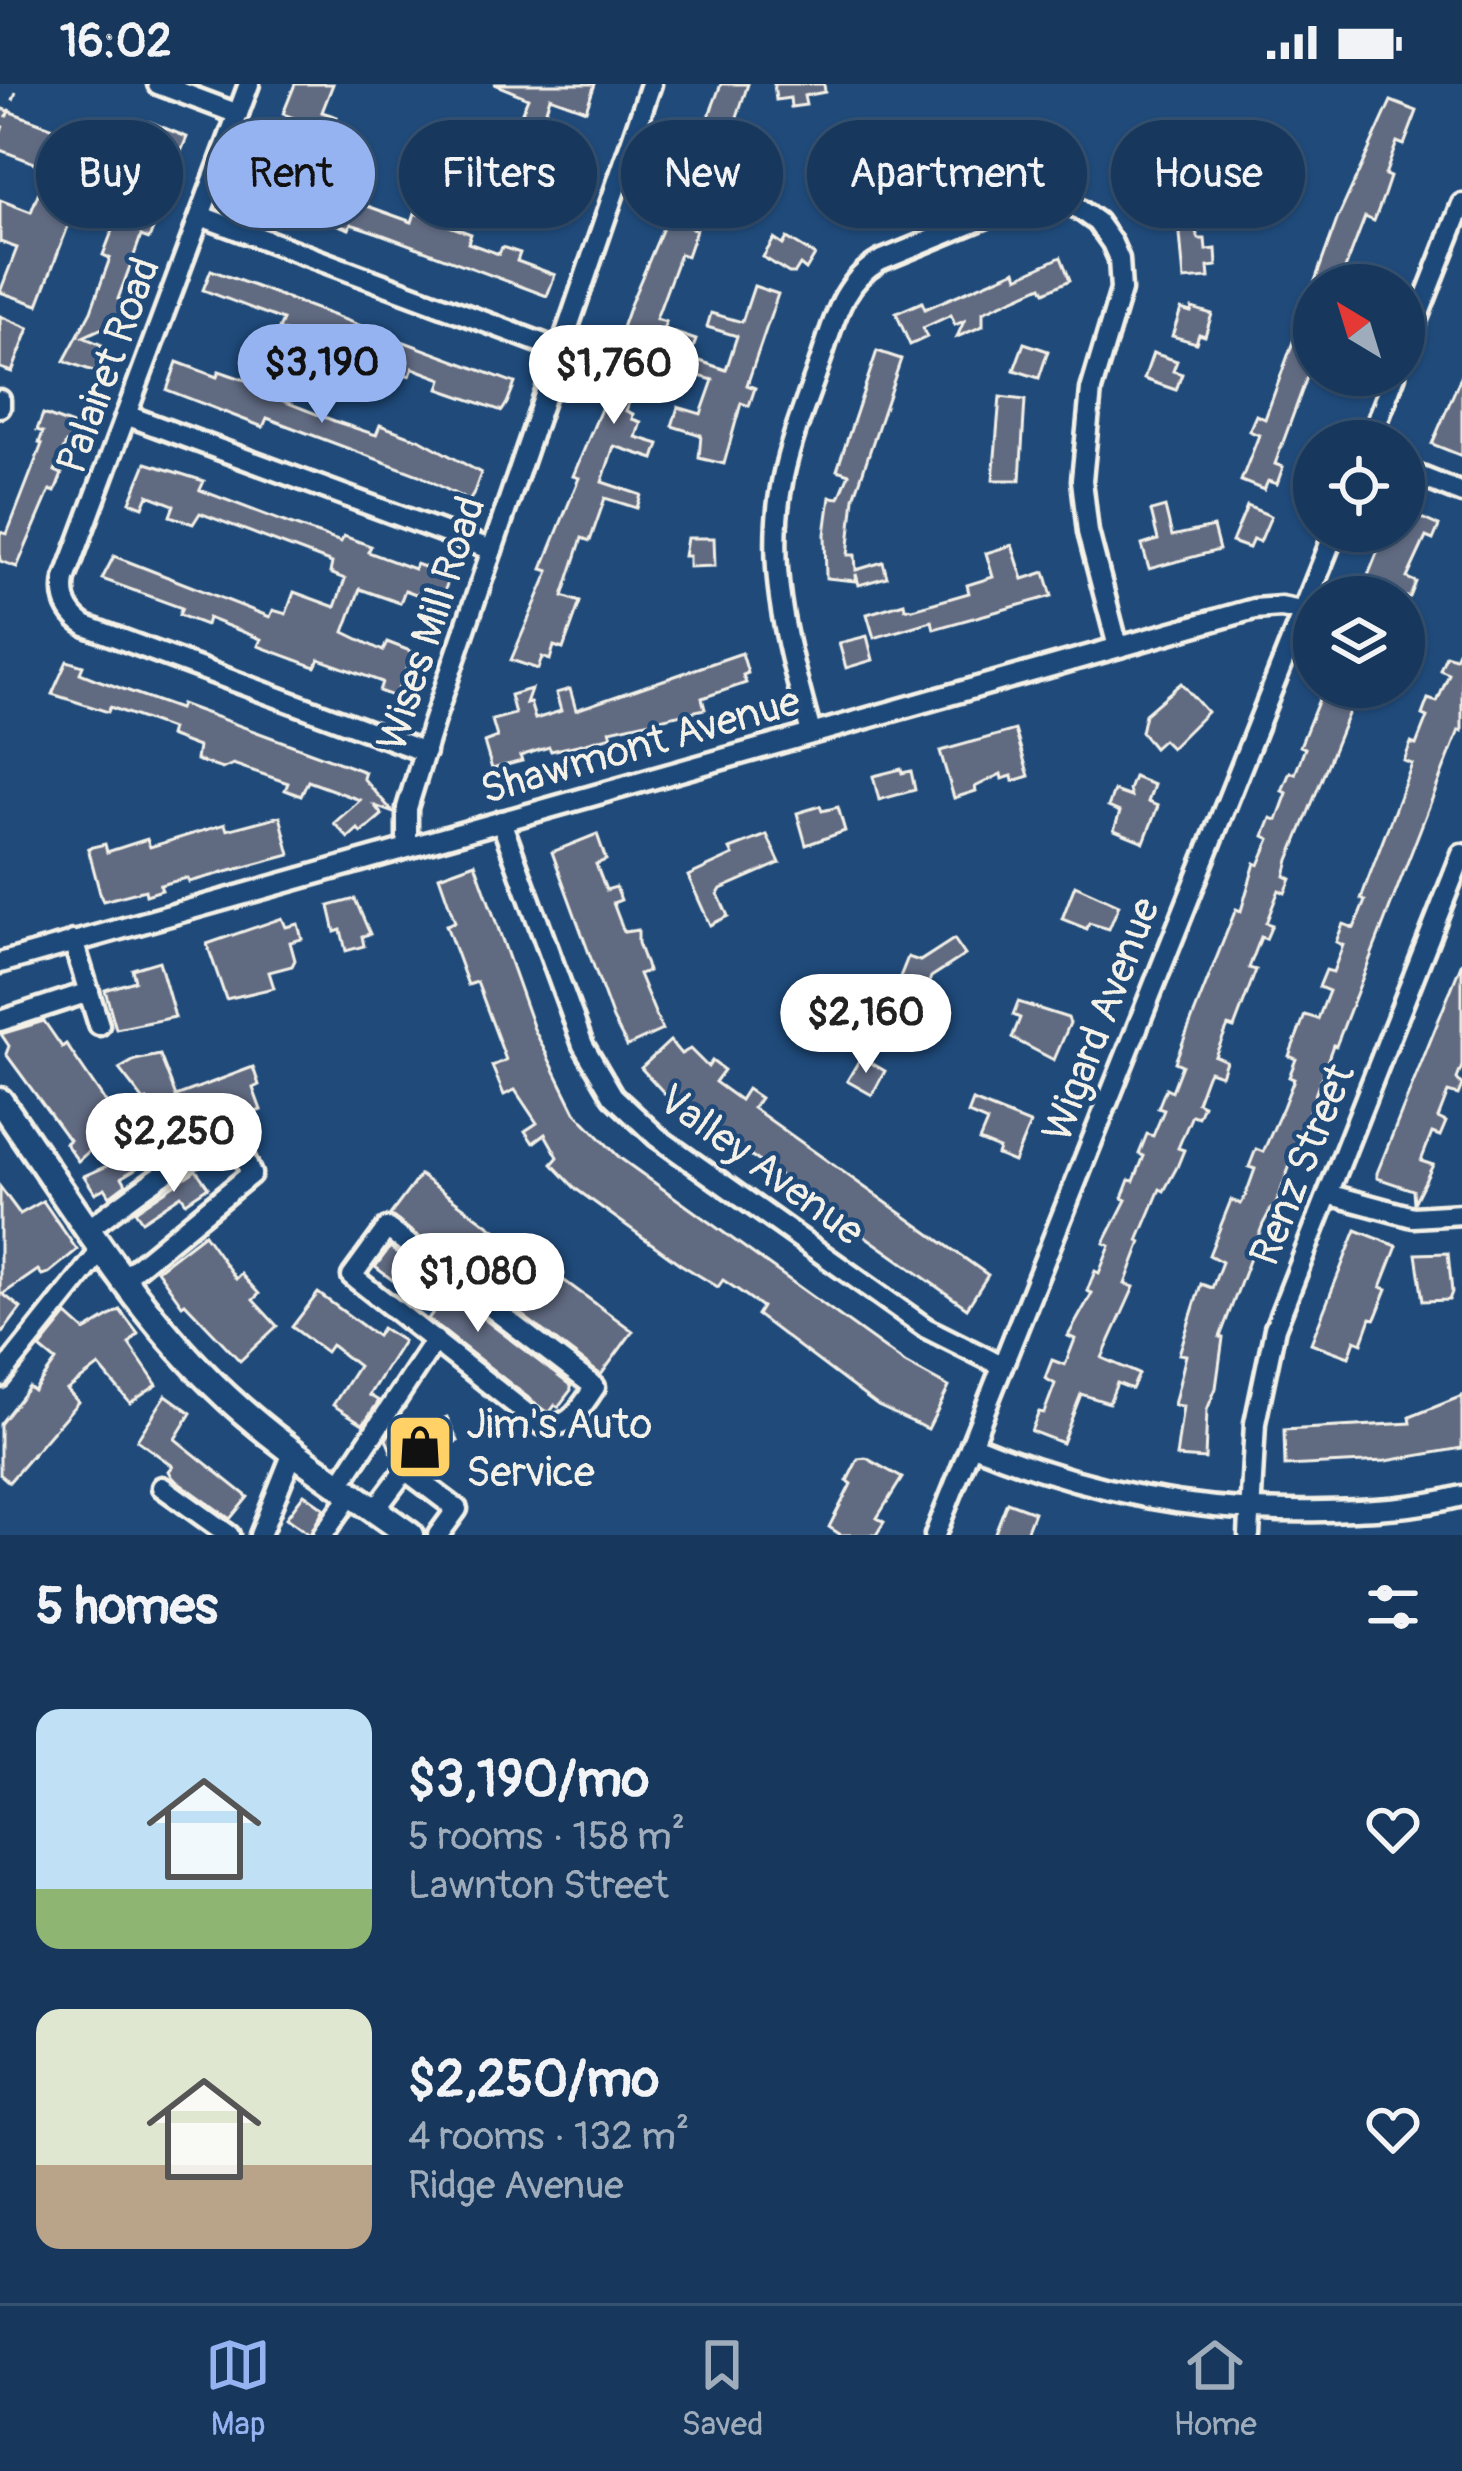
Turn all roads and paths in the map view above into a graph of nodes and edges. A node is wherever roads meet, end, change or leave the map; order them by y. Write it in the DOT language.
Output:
graph roads {
  1 [pos="19,84"];
  2 [pos="158,84"];
  3 [pos="249,84"];
  4 [pos="651,84"];
  5 [pos="238,114"];
  6 [pos="0,134"];
  7 [pos="1462,205"];
  8 [pos="201,216"];
  9 [pos="1425,299"];
  10 [pos="560,350"];
  11 [pos="126,415"];
  12 [pos="1425,478"];
  13 [pos="1462,493"];
  14 [pos="492,550"];
  15 [pos="1293,609"];
  16 [pos="1293,634"];
  17 [pos="1118,647"];
  18 [pos="811,733"];
  19 [pos="425,752"];
  20 [pos="501,821"];
  21 [pos="407,847"];
  22 [pos="1462,854"];
  23 [pos="74,941"];
  24 [pos="0,963"];
  25 [pos="89,992"];
  26 [pos="0,1022"];
  27 [pos="99,1025"];
  28 [pos="0,1101"];
  29 [pos="1328,1194"];
  30 [pos="1462,1214"];
  31 [pos="96,1238"];
  32 [pos="124,1278"];
  33 [pos="435,1340"];
  34 [pos="1002,1366"];
  35 [pos="0,1377"];
  36 [pos="971,1444"];
  37 [pos="294,1450"];
  38 [pos="162,1487"];
  39 [pos="346,1489"];
  40 [pos="1462,1496"];
  41 [pos="375,1510"];
  42 [pos="1250,1511"];
  43 [pos="229,1535"];
  44 [pos="260,1535"];
  45 [pos="323,1535"];
  46 [pos="410,1535"];
  47 [pos="437,1535"];
  48 [pos="935,1535"];
  49 [pos="1249,1535"];
  1 -- 6 [label="path"];
  2 -- 5 [label="street"];
  3 -- 5 [label="street, Palairet Road"];
  4 -- 10 [label="street, Wises Mill Road"];
  5 -- 8 [label="street, Palairet Road"];
  7 -- 9 [label="street"];
  8 -- 10 [label="street"];
  8 -- 11 [label="street, Palairet Road"];
  10 -- 14 [label="street, Wises Mill Road"];
  11 -- 14 [label="street"];
  11 -- 19 [label="street, Palairet Road"];
  12 -- 13 [label="street"];
  14 -- 19 [label="street, Wises Mill Road"];
  15 -- 17 [label="street, Shawmont Avenue"];
  16 -- 34 [label="street, Wigard Avenue"];
  17 -- 18 [label="street, Shawmont Avenue"];
  17 -- 18 [label="street"];
  18 -- 20 [label="street, Shawmont Avenue"];
  19 -- 21 [label="street, Wises Mill Road"];
  20 -- 21 [label="street, Shawmont Avenue"];
  20 -- 34 [label="street, Valley Avenue"];
  21 -- 23 [label="street, Shawmont Avenue"];
  22 -- 29 [label="street, Renz Street"];
  23 -- 24 [label="street, Shawmont Avenue"];
  23 -- 25 [label="street"];
  25 -- 26 [label="street"];
  25 -- 27 [label="street"];
  28 -- 31 [label="main road"];
  29 -- 30 [label="street"];
  29 -- 42 [label="street, Renz Street"];
  31 -- 32 [label="main road"];
  31 -- 32 [label="street"];
  31 -- 35 [label="street"];
  32 -- 37 [label="main road"];
  33 -- 33 [label="street"];
  33 -- 39 [label="street"];
  34 -- 36 [label="street, Wigard Avenue"];
  36 -- 42 [label="street"];
  36 -- 48 [label="street, Wigard Avenue"];
  37 -- 39 [label="main road"];
  37 -- 44 [label="street"];
  38 -- 43 [label="street"];
  39 -- 41 [label="main road"];
  39 -- 45 [label="street"];
  40 -- 42 [label="street"];
  41 -- 46 [label="main road"];
  41 -- 47 [label="street"];
  42 -- 49 [label="street, Renz Street"];
}
